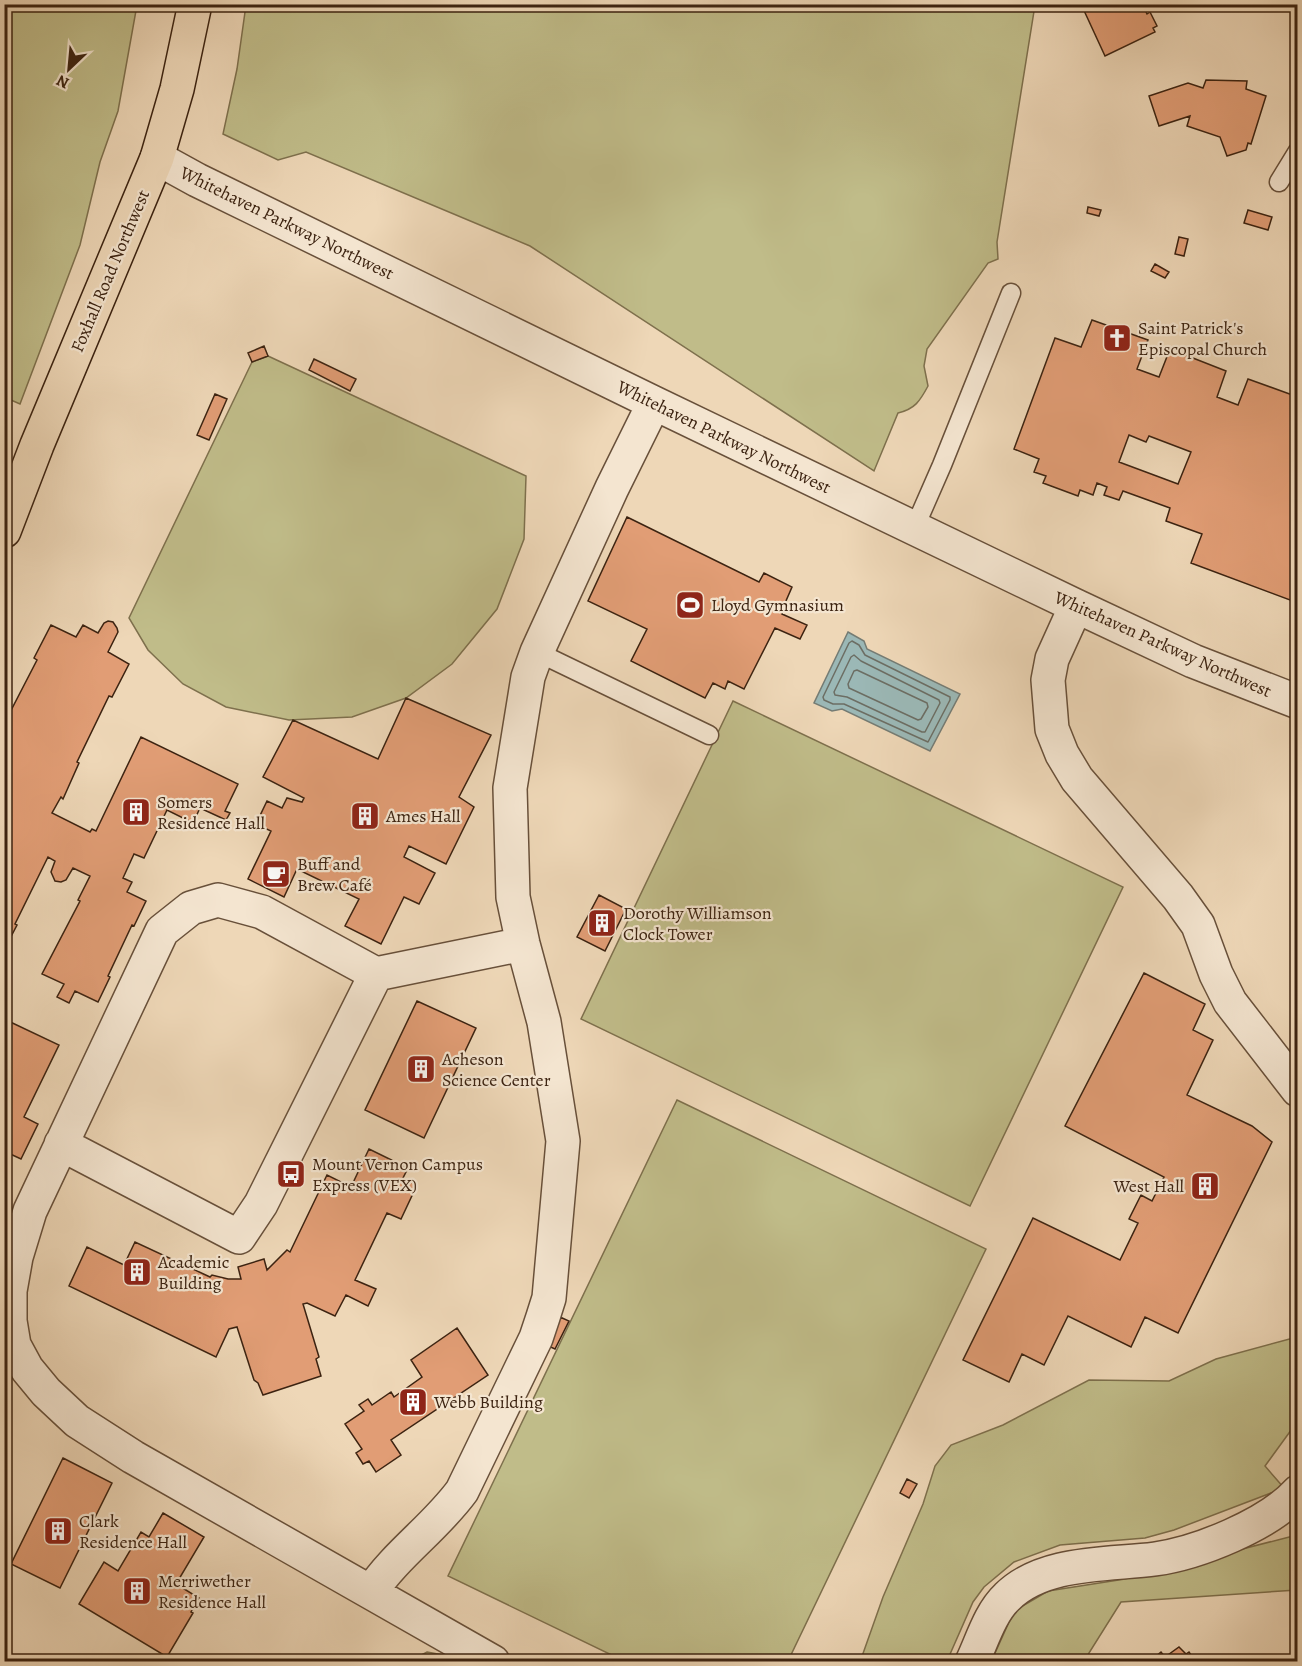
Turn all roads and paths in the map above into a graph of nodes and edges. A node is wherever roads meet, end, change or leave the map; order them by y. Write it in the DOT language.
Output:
graph roads {
  1 [pos="195,4"];
  2 [pos="1298,151"];
  3 [pos="157,158"];
  4 [pos="1280,182"];
  5 [pos="1011,293"];
  6 [pos="654,403"];
  7 [pos="914,529"];
  8 [pos="4,531"];
  9 [pos="1076,606"];
  10 [pos="537,652"];
  11 [pos="1298,702"];
  12 [pos="708,735"];
  13 [pos="523,944"];
  14 [pos="376,974"];
  15 [pos="1298,1090"];
  16 [pos="61,1144"];
  17 [pos="10,1254"];
  18 [pos="1298,1492"];
  19 [pos="372,1592"];
  20 [pos="493,1662"];
  21 [pos="972,1662"];
  1 -- 3 [label="main road, Foxhall Road Northwest"];
  2 -- 4 [label="lane"];
  3 -- 6 [label="street, Whitehaven Parkway Northwest"];
  3 -- 8 [label="main road, Foxhall Road Northwest"];
  5 -- 7 [label="lane"];
  6 -- 7 [label="street, Whitehaven Parkway Northwest"];
  6 -- 10 [label="street"];
  7 -- 9 [label="street, Whitehaven Parkway Northwest"];
  9 -- 11 [label="street, Whitehaven Parkway Northwest"];
  9 -- 15 [label="street"];
  10 -- 12 [label="lane"];
  10 -- 13 [label="street"];
  13 -- 14 [label="street"];
  13 -- 19 [label="street"];
  14 -- 16 [label="street"];
  14 -- 16 [label="street"];
  16 -- 17 [label="street"];
  17 -- 19 [label="street"];
  18 -- 21 [label="street"];
  19 -- 20 [label="street"];
}
